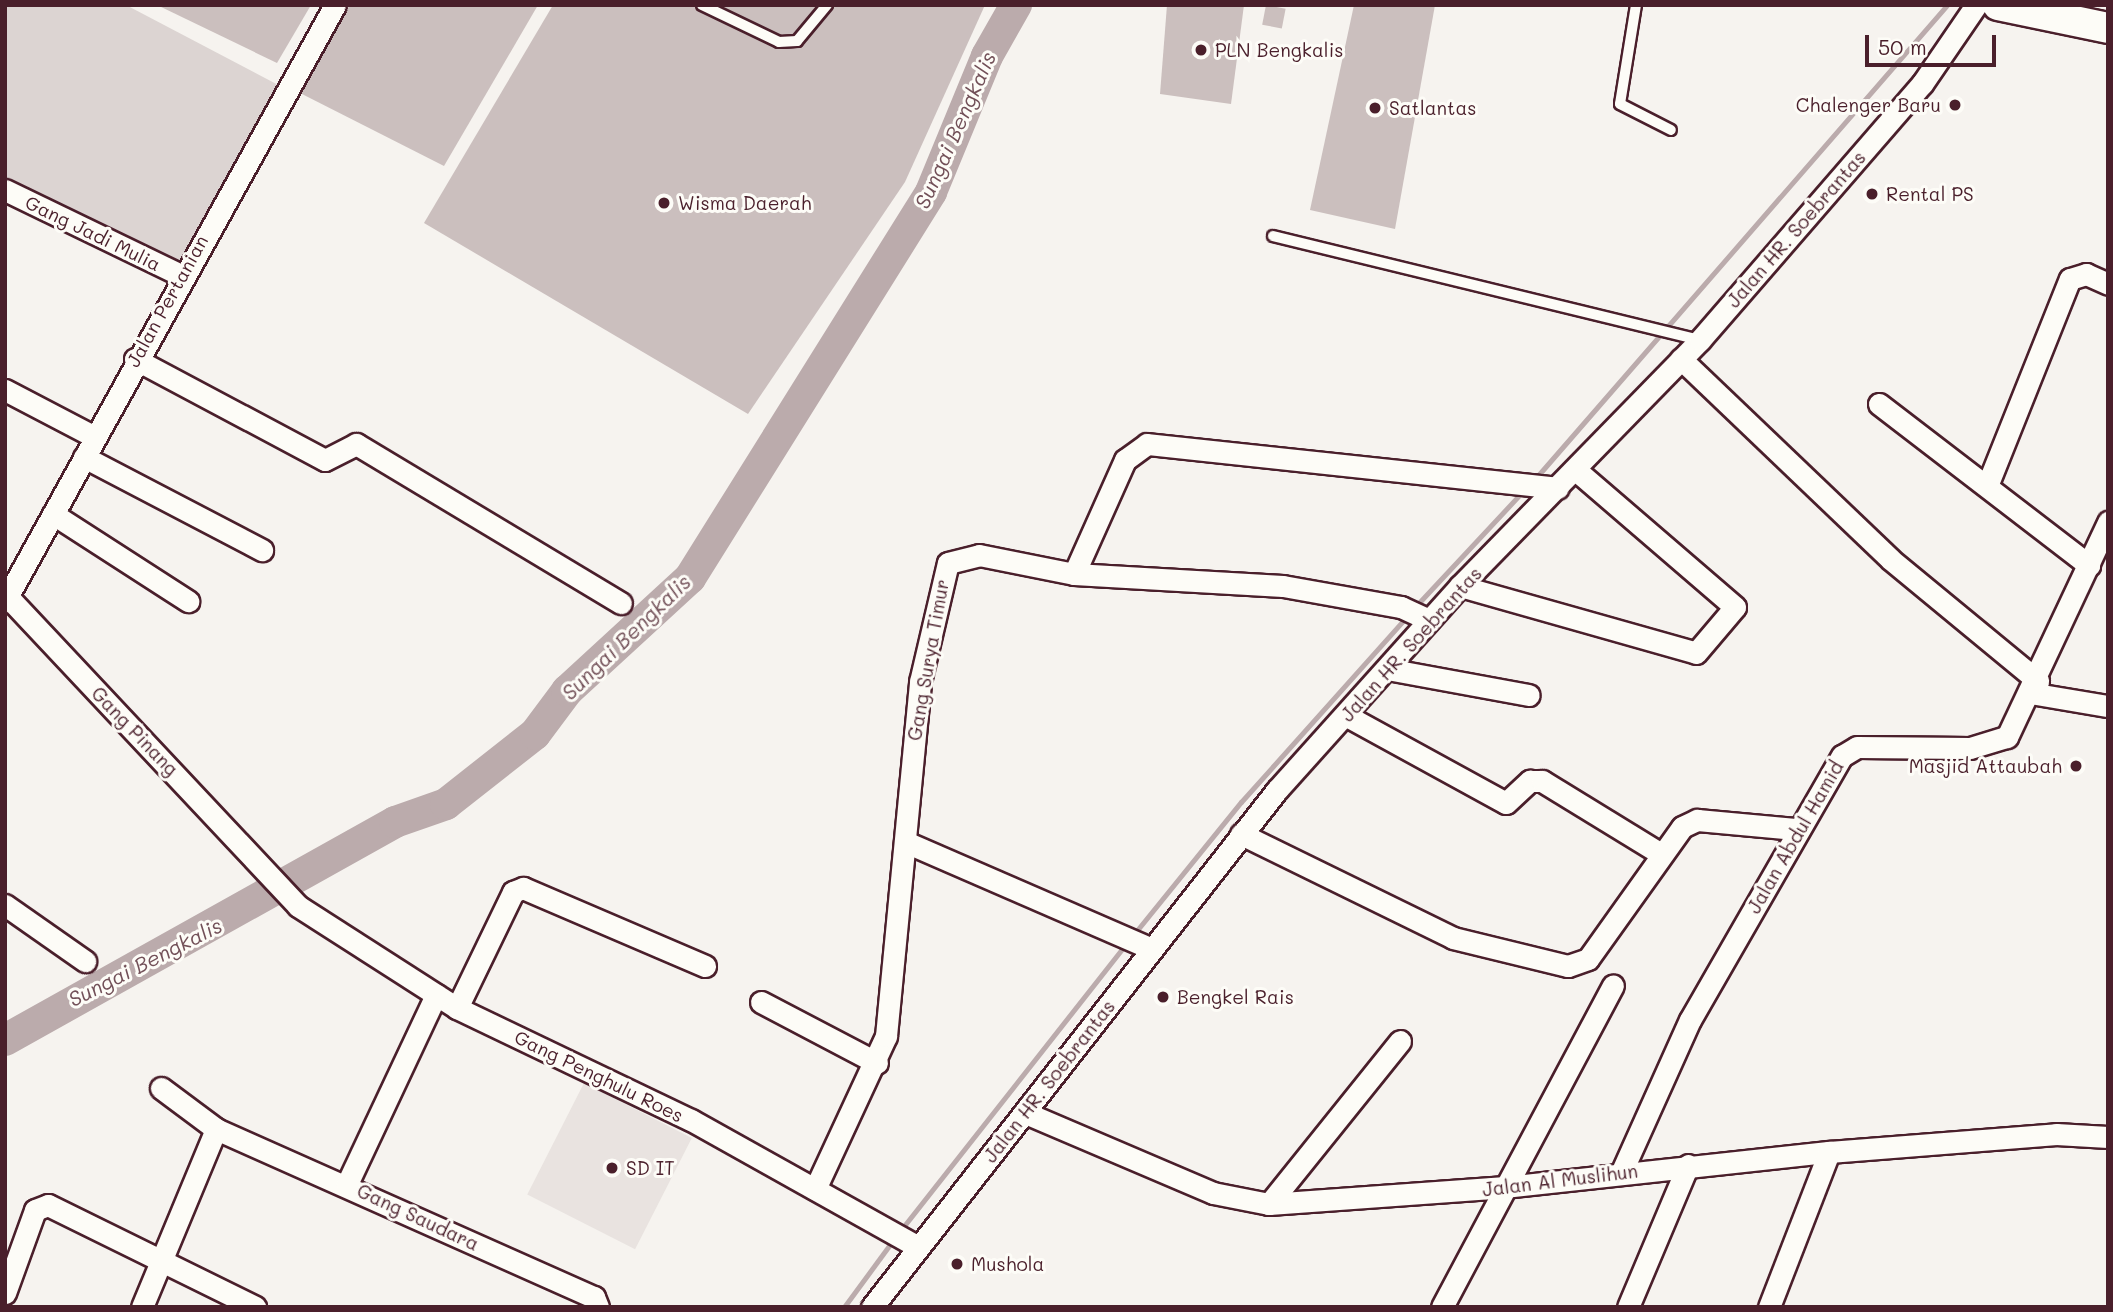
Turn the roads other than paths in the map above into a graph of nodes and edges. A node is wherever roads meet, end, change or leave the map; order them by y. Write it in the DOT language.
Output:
graph roads {
  1 [pos="335,5"];
  2 [pos="702,5"];
  3 [pos="827,5"];
  4 [pos="1636,5"];
  5 [pos="1976,5"];
  6 [pos="1998,5"];
  7 [pos="2108,29"];
  8 [pos="1671,130"];
  9 [pos="5,190"];
  10 [pos="1273,236"];
  11 [pos="181,275"];
  12 [pos="2108,285"];
  13 [pos="1695,338"];
  14 [pos="135,359"];
  15 [pos="1681,359"];
  16 [pos="5,390"];
  17 [pos="1879,404"];
  18 [pos="94,437"];
  19 [pos="84,457"];
  20 [pos="1576,470"];
  21 [pos="1987,486"];
  22 [pos="1558,488"];
  23 [pos="53,514"];
  24 [pos="2108,522"];
  25 [pos="262,550"];
  26 [pos="2089,565"];
  27 [pos="1074,573"];
  28 [pos="1460,586"];
  29 [pos="7,599"];
  30 [pos="188,601"];
  31 [pos="621,603"];
  32 [pos="1416,614"];
  33 [pos="1387,669"];
  34 [pos="2034,687"];
  35 [pos="1529,695"];
  36 [pos="2108,706"];
  37 [pos="1347,716"];
  38 [pos="1796,829"];
  39 [pos="1241,834"];
  40 [pos="908,843"];
  41 [pos="1661,854"];
  42 [pos="5,905"];
  43 [pos="298,905"];
  44 [pos="1150,948"];
  45 [pos="85,961"];
  46 [pos="705,966"];
  47 [pos="1614,986"];
  48 [pos="436,995"];
  49 [pos="761,1002"];
  50 [pos="457,1008"];
  51 [pos="1400,1041"];
  52 [pos="877,1063"];
  53 [pos="161,1088"];
  54 [pos="1028,1114"];
  55 [pos="216,1129"];
  56 [pos="2108,1137"];
  57 [pos="1829,1152"];
  58 [pos="1688,1166"];
  59 [pos="1622,1171"];
  60 [pos="347,1184"];
  61 [pos="1505,1188"];
  62 [pos="815,1189"];
  63 [pos="1269,1205"];
  64 [pos="904,1237"];
  65 [pos="12,1254"];
  66 [pos="164,1266"];
  67 [pos="5,1293"];
  68 [pos="142,1307"];
  69 [pos="255,1307"];
  70 [pos="598,1307"];
  71 [pos="872,1307"];
  72 [pos="1442,1307"];
  73 [pos="1628,1307"];
  74 [pos="1769,1307"];
  1 -- 11 [label="street, Jalan Pertanian"];
  2 -- 3 [label="lane"];
  4 -- 8 [label="lane"];
  5 -- 13 [label="street, Jalan HR. Soebrantas"];
  6 -- 7 [label="street"];
  9 -- 11 [label="street, Gang Jadi Mulia"];
  10 -- 13 [label="lane"];
  11 -- 14 [label="street, Jalan Pertanian"];
  12 -- 21 [label="street"];
  13 -- 15 [label="street, Jalan HR. Soebrantas"];
  14 -- 18 [label="street, Jalan Pertanian"];
  14 -- 31 [label="street"];
  15 -- 20 [label="street, Jalan HR. Soebrantas"];
  15 -- 34 [label="street"];
  16 -- 18 [label="street"];
  17 -- 21 [label="street"];
  18 -- 19 [label="street, Jalan Pertanian"];
  19 -- 23 [label="street, Jalan Pertanian"];
  19 -- 25 [label="street"];
  20 -- 22 [label="street, Jalan HR. Soebrantas"];
  20 -- 28 [label="street"];
  21 -- 26 [label="street"];
  22 -- 27 [label="street"];
  22 -- 28 [label="street, Jalan HR. Soebrantas"];
  23 -- 29 [label="street, Jalan Pertanian"];
  23 -- 30 [label="street"];
  24 -- 26 [label="street, Jalan Abdul Hamid"];
  26 -- 34 [label="street, Jalan Abdul Hamid"];
  27 -- 32 [label="street, Gang Surya Timur"];
  27 -- 40 [label="street, Gang Surya Timur"];
  28 -- 32 [label="street, Jalan HR. Soebrantas"];
  29 -- 43 [label="street, Gang Pinang"];
  32 -- 33 [label="street, Jalan HR. Soebrantas"];
  33 -- 35 [label="street"];
  33 -- 37 [label="street, Jalan HR. Soebrantas"];
  34 -- 36 [label="street"];
  34 -- 38 [label="street, Jalan Abdul Hamid"];
  37 -- 39 [label="street, Jalan HR. Soebrantas"];
  37 -- 41 [label="street"];
  38 -- 41 [label="street"];
  38 -- 59 [label="street, Jalan Abdul Hamid"];
  39 -- 41 [label="street"];
  39 -- 44 [label="street, Jalan HR. Soebrantas"];
  40 -- 44 [label="street"];
  40 -- 52 [label="street, Gang Surya Timur"];
  42 -- 45 [label="street"];
  43 -- 48 [label="street, Gang Penghulu Roes"];
  44 -- 54 [label="street, Jalan HR. Soebrantas"];
  46 -- 50 [label="street"];
  47 -- 61 [label="street"];
  48 -- 50 [label="street, Gang Penghulu Roes"];
  48 -- 60 [label="street, Gang Saudara"];
  49 -- 52 [label="street"];
  50 -- 62 [label="street, Gang Penghulu Roes"];
  51 -- 63 [label="street"];
  52 -- 62 [label="street, Gang Surya Timur"];
  53 -- 55 [label="street"];
  54 -- 63 [label="street, Jalan Al Muslihun"];
  54 -- 64 [label="street, Jalan HR. Soebrantas"];
  55 -- 60 [label="street"];
  55 -- 66 [label="street"];
  56 -- 57 [label="street, Jalan Al Muslihun"];
  57 -- 58 [label="street, Jalan Al Muslihun"];
  57 -- 74 [label="street"];
  58 -- 59 [label="street, Jalan Al Muslihun"];
  58 -- 73 [label="street"];
  59 -- 61 [label="street, Jalan Al Muslihun"];
  60 -- 70 [label="street, Gang Saudara"];
  61 -- 63 [label="street, Jalan Al Muslihun"];
  61 -- 72 [label="street"];
  62 -- 64 [label="street, Gang Penghulu Roes"];
  64 -- 71 [label="street, Jalan HR. Soebrantas"];
  65 -- 66 [label="street"];
  65 -- 67 [label="street"];
  66 -- 68 [label="street"];
  66 -- 69 [label="street"];
}
